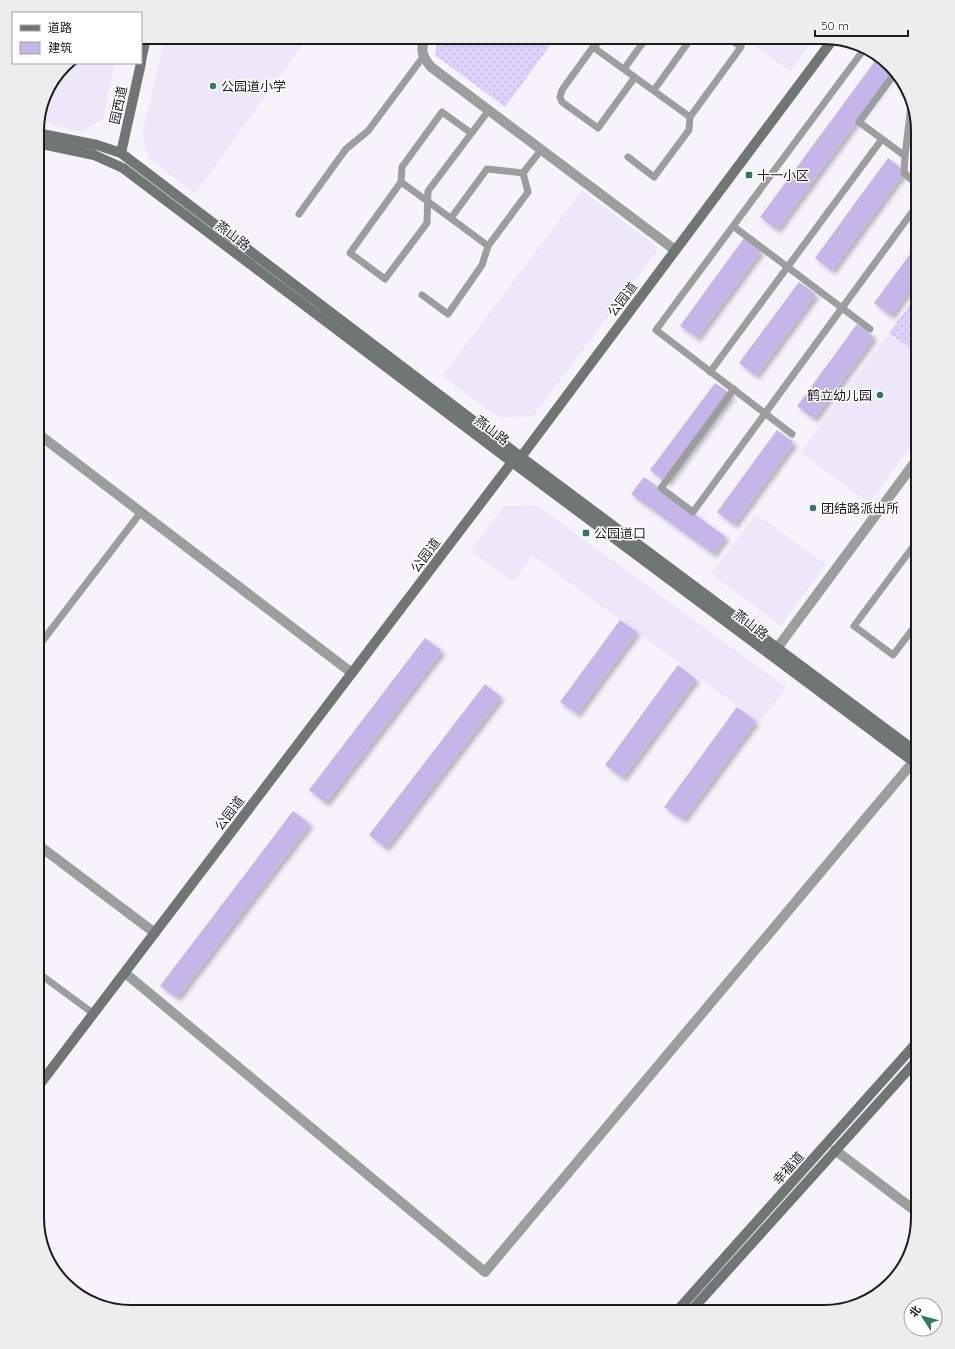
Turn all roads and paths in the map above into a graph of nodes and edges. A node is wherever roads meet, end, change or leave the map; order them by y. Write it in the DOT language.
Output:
graph roads {
  1 [pos="145,44"];
  2 [pos="423,44"];
  3 [pos="597,44"];
  4 [pos="642,44"];
  5 [pos="687,44"];
  6 [pos="737,44"];
  7 [pos="830,44"];
  8 [pos="593,47"];
  9 [pos="861,53"];
  10 [pos="142,57"];
  11 [pos="423,57"];
  12 [pos="141,64"];
  13 [pos="624,69"];
  14 [pos="635,77"];
  15 [pos="892,77"];
  16 [pos="654,90"];
  17 [pos="489,110"];
  18 [pos="690,117"];
  19 [pos="910,117"];
  20 [pos="471,133"];
  21 [pos="44,134"];
  22 [pos="882,139"];
  23 [pos="44,144"];
  24 [pos="541,150"];
  25 [pos="121,153"];
  26 [pos="905,156"];
  27 [pos="628,157"];
  28 [pos="523,173"];
  29 [pos="911,179"];
  30 [pos="401,182"];
  31 [pos="428,201"];
  32 [pos="299,214"];
  33 [pos="911,214"];
  34 [pos="451,218"];
  35 [pos="733,226"];
  36 [pos="488,246"];
  37 [pos="675,250"];
  38 [pos="787,267"];
  39 [pos="422,295"];
  40 [pos="842,308"];
  41 [pos="870,329"];
  42 [pos="710,372"];
  43 [pos="734,389"];
  44 [pos="765,413"];
  45 [pos="792,434"];
  46 [pos="44,438"];
  47 [pos="521,457"];
  48 [pos="512,462"];
  49 [pos="911,467"];
  50 [pos="141,512"];
  51 [pos="911,549"];
  52 [pos="911,631"];
  53 [pos="44,639"];
  54 [pos="778,647"];
  55 [pos="352,673"];
  56 [pos="911,756"];
  57 [pos="911,756"];
  58 [pos="911,766"];
  59 [pos="44,849"];
  60 [pos="155,933"];
  61 [pos="125,973"];
  62 [pos="44,977"];
  63 [pos="94,1014"];
  64 [pos="911,1049"];
  65 [pos="911,1067"];
  66 [pos="44,1079"];
  67 [pos="835,1150"];
  68 [pos="911,1208"];
  69 [pos="682,1305"];
  70 [pos="696,1305"];
  1 -- 10 [label="main road, 园西道"];
  2 -- 11 [label="street"];
  3 -- 8 [label="lane"];
  4 -- 13 [label="lane"];
  5 -- 16 [label="lane"];
  6 -- 18 [label="lane"];
  7 -- 37 [label="main road, 公园道"];
  8 -- 13 [label="lane"];
  8 -- 14 [label="lane"];
  9 -- 35 [label="lane"];
  11 -- 17 [label="street"];
  11 -- 32 [label="lane"];
  12 -- 25 [label="main road, 园西道"];
  13 -- 14 [label="lane"];
  14 -- 16 [label="lane"];
  15 -- 22 [label="lane"];
  16 -- 18 [label="lane"];
  17 -- 20 [label="lane"];
  17 -- 24 [label="street"];
  18 -- 27 [label="lane"];
  19 -- 26 [label="lane"];
  20 -- 30 [label="lane"];
  20 -- 31 [label="lane"];
  21 -- 25 [label="main road, 燕山路"];
  22 -- 26 [label="lane"];
  22 -- 38 [label="lane"];
  23 -- 48 [label="main road, 燕山路"];
  24 -- 28 [label="lane"];
  24 -- 37 [label="street"];
  25 -- 47 [label="main road, 燕山路"];
  26 -- 29 [label="lane"];
  28 -- 34 [label="lane"];
  28 -- 36 [label="lane"];
  30 -- 31 [label="lane"];
  30 -- 31 [label="lane"];
  31 -- 34 [label="lane"];
  33 -- 40 [label="lane"];
  34 -- 36 [label="lane"];
  35 -- 38 [label="lane"];
  35 -- 42 [label="lane"];
  36 -- 39 [label="lane"];
  37 -- 47 [label="main road, 公园道"];
  38 -- 40 [label="lane"];
  38 -- 42 [label="lane"];
  40 -- 41 [label="lane"];
  40 -- 44 [label="lane"];
  42 -- 43 [label="lane"];
  43 -- 44 [label="lane"];
  43 -- 44 [label="lane"];
  44 -- 45 [label="lane"];
  46 -- 50 [label="street"];
  47 -- 48 [label="main road, 公园道"];
  47 -- 54 [label="main road, 燕山路"];
  48 -- 55 [label="main road, 公园道"];
  48 -- 56 [label="main road, 燕山路"];
  49 -- 54 [label="street"];
  50 -- 53 [label="lane"];
  50 -- 55 [label="street"];
  51 -- 52 [label="lane"];
  54 -- 57 [label="main road, 燕山路"];
  55 -- 60 [label="main road, 公园道"];
  58 -- 61 [label="street"];
  59 -- 60 [label="street"];
  60 -- 61 [label="main road, 公园道"];
  61 -- 63 [label="main road, 公园道"];
  62 -- 63 [label="lane"];
  63 -- 66 [label="main road, 公园道"];
  64 -- 69 [label="main road, 幸福道"];
  65 -- 67 [label="main road, 幸福道"];
  67 -- 68 [label="street"];
  67 -- 70 [label="main road, 幸福道"];
}
